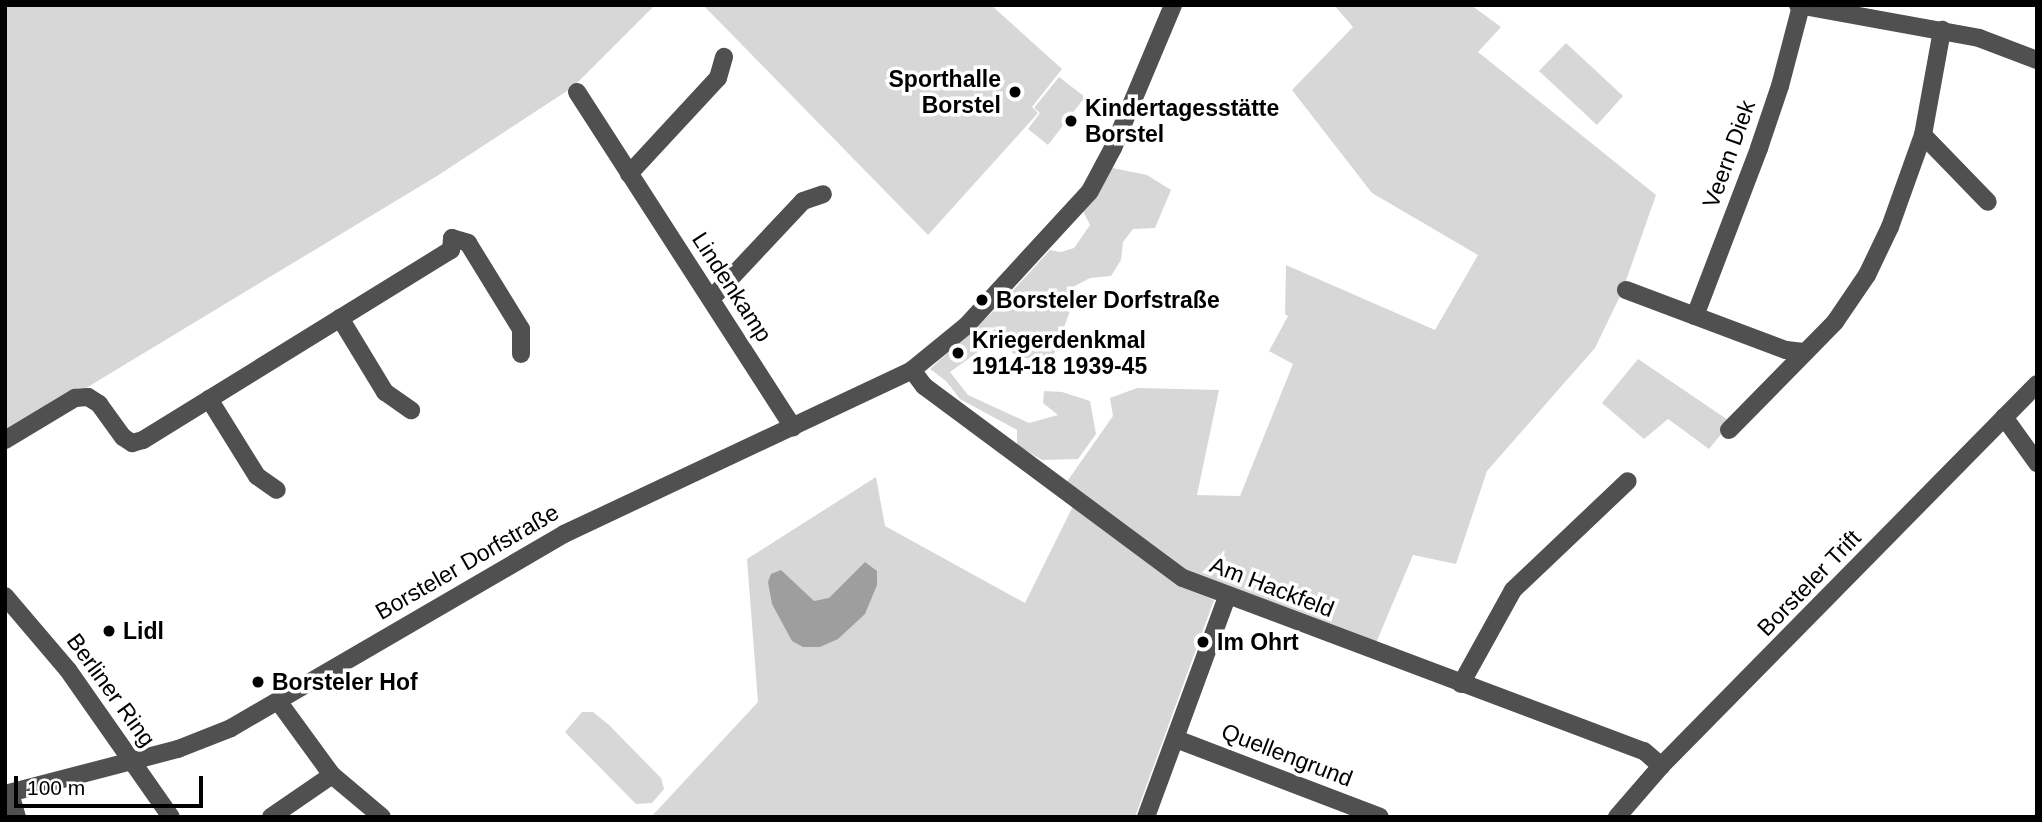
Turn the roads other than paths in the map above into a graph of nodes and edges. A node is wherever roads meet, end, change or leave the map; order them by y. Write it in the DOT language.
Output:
graph roads {
  1 [pos="1173,5"];
  2 [pos="1799,6"];
  3 [pos="1942,30"];
  4 [pos="724,57"];
  5 [pos="2037,60"];
  6 [pos="577,92"];
  7 [pos="1923,135"];
  8 [pos="629,174"];
  9 [pos="823,194"];
  10 [pos="1988,202"];
  11 [pos="1626,290"];
  12 [pos="711,299"];
  13 [pos="1695,316"];
  14 [pos="340,318"];
  15 [pos="1804,352"];
  16 [pos="521,354"];
  17 [pos="912,370"];
  18 [pos="2037,384"];
  19 [pos="209,399"];
  20 [pos="411,410"];
  21 [pos="2004,417"];
  22 [pos="793,427"];
  23 [pos="1729,430"];
  24 [pos="5,440"];
  25 [pos="2037,463"];
  26 [pos="1628,481"];
  27 [pos="277,490"];
  28 [pos="5,596"];
  29 [pos="1227,597"];
  30 [pos="1461,684"];
  31 [pos="278,701"];
  32 [pos="1176,739"];
  33 [pos="131,761"];
  34 [pos="1661,766"];
  35 [pos="331,775"];
  36 [pos="8,793"];
  37 [pos="17,817"];
  38 [pos="171,817"];
  39 [pos="271,817"];
  40 [pos="382,817"];
  41 [pos="1146,817"];
  42 [pos="1380,817"];
  43 [pos="1617,817"];
  1 -- 17 [label="street, Borsteler Dorfstraße"];
  2 -- 3 [label="street"];
  2 -- 13 [label="street, Veern Diek"];
  3 -- 5 [label="street"];
  3 -- 7 [label="street"];
  4 -- 8 [label="street"];
  6 -- 8 [label="street, Lindenkamp"];
  7 -- 10 [label="street"];
  7 -- 15 [label="street"];
  8 -- 12 [label="street, Lindenkamp"];
  9 -- 12 [label="street"];
  11 -- 13 [label="street"];
  12 -- 22 [label="street, Lindenkamp"];
  13 -- 15 [label="street"];
  14 -- 16 [label="street"];
  14 -- 19 [label="street"];
  14 -- 20 [label="street"];
  15 -- 23 [label="street"];
  17 -- 22 [label="street, Borsteler Dorfstraße"];
  17 -- 29 [label="street, Am Hackfeld"];
  18 -- 21 [label="street, Borsteler Trift"];
  19 -- 24 [label="street"];
  19 -- 27 [label="street"];
  21 -- 25 [label="street"];
  21 -- 34 [label="street, Borsteler Trift"];
  22 -- 31 [label="street, Borsteler Dorfstraße"];
  26 -- 30 [label="street"];
  28 -- 33 [label="street, Berliner Ring"];
  29 -- 30 [label="street, Am Hackfeld"];
  29 -- 32 [label="street"];
  30 -- 34 [label="street, Am Hackfeld"];
  31 -- 33 [label="street, Borsteler Dorfstraße"];
  31 -- 35 [label="street"];
  32 -- 41 [label="street"];
  32 -- 42 [label="street, Quellengrund"];
  33 -- 36 [label="street, Borsteler Dorfstraße"];
  33 -- 38 [label="street, Berliner Ring"];
  34 -- 43 [label="street, Borsteler Trift"];
  35 -- 39 [label="street"];
  35 -- 40 [label="street"];
  36 -- 37 [label="street"];
}
